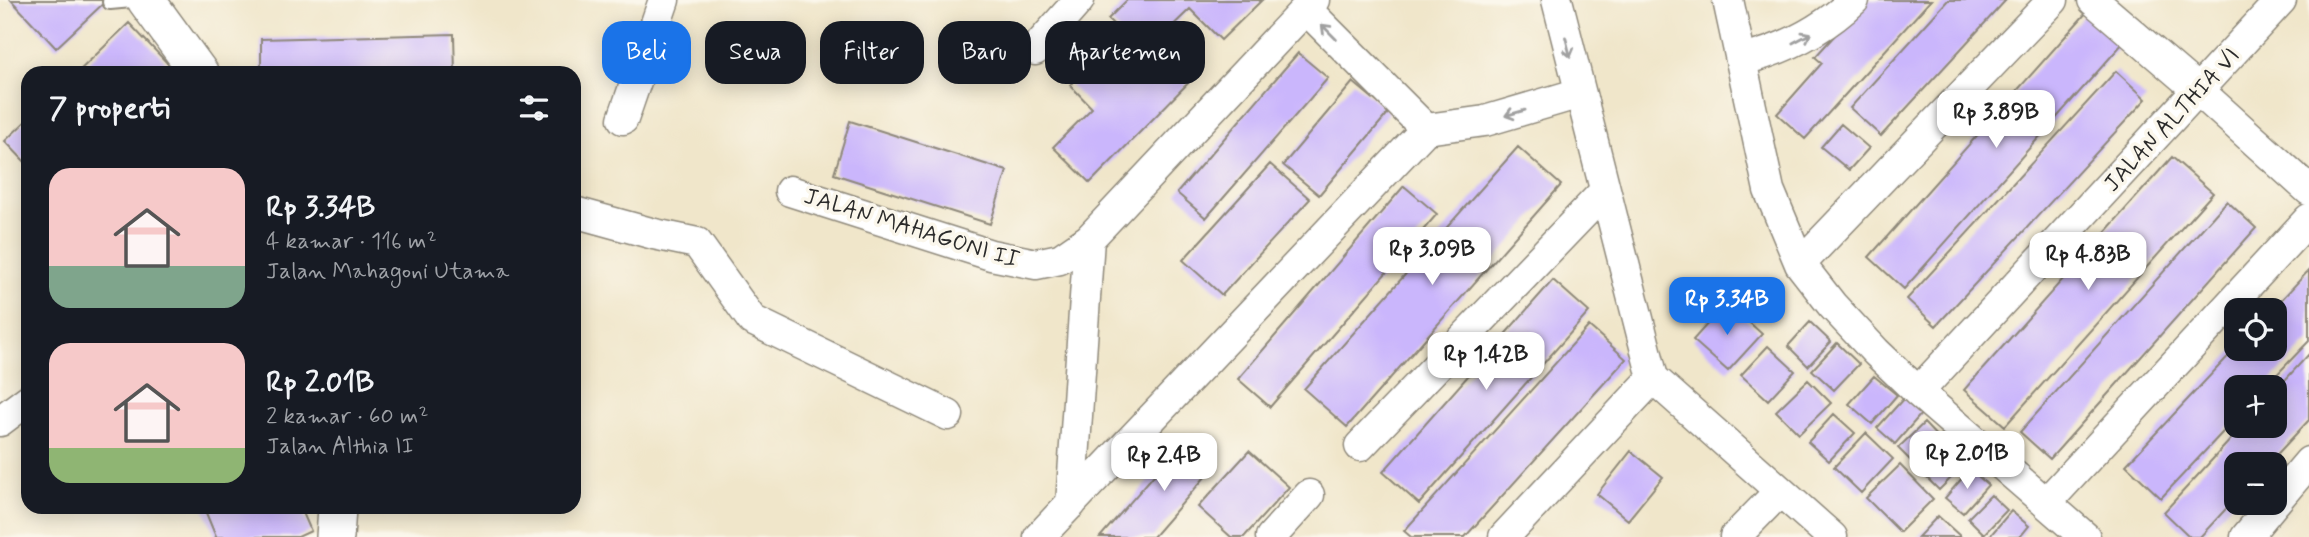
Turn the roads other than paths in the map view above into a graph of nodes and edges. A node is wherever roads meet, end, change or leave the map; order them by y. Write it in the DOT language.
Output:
graph roads {
  1 [pos="132,0"];
  2 [pos="146,0"];
  3 [pos="664,0"];
  4 [pos="1079,0"];
  5 [pos="1557,0"];
  6 [pos="1728,0"];
  7 [pos="1853,0"];
  8 [pos="2053,0"];
  9 [pos="2092,0"];
  10 [pos="2281,0"];
  11 [pos="110,2"];
  12 [pos="1310,5"];
  13 [pos="1035,50"];
  14 [pos="1743,60"];
  15 [pos="194,66"];
  16 [pos="2198,90"];
  17 [pos="1580,93"];
  18 [pos="623,119"];
  19 [pos="1426,129"];
  20 [pos="2309,190"];
  21 [pos="790,191"];
  22 [pos="1605,191"];
  23 [pos="581,214"];
  24 [pos="2309,219"];
  25 [pos="1089,239"];
  26 [pos="1800,264"];
  27 [pos="1653,378"];
  28 [pos="1918,392"];
  29 [pos="21,405"];
  30 [pos="948,415"];
  31 [pos="0,421"];
  32 [pos="1360,446"];
  33 [pos="2309,462"];
  34 [pos="2287,488"];
  35 [pos="1780,491"];
  36 [pos="1309,495"];
  37 [pos="2046,503"];
  38 [pos="1071,504"];
  39 [pos="337,514"];
  40 [pos="2264,515"];
  41 [pos="335,537"];
  42 [pos="1039,537"];
  43 [pos="1271,537"];
  44 [pos="1504,537"];
  45 [pos="1735,537"];
  46 [pos="1832,537"];
  47 [pos="2085,537"];
  48 [pos="2246,537"];
  1 -- 11 [label="lane"];
  2 -- 15 [label="street"];
  3 -- 18 [label="street"];
  4 -- 13 [label="street"];
  5 -- 17 [label="street, one-way"];
  6 -- 14 [label="street"];
  14 -- 7 [label="street, one-way"];
  8 -- 26 [label="street"];
  9 -- 16 [label="street"];
  10 -- 16 [label="street, JALAN ALTHIA VI"];
  19 -- 12 [label="street, one-way"];
  12 -- 25 [label="street, JALAN MAHAGONI II"];
  14 -- 26 [label="street"];
  16 -- 20 [label="street"];
  16 -- 28 [label="street, JALAN ALTHIA VI"];
  17 -- 19 [label="street, one-way"];
  17 -- 22 [label="street"];
  19 -- 38 [label="street"];
  21 -- 25 [label="street, JALAN MAHAGONI II"];
  22 -- 27 [label="street"];
  22 -- 32 [label="street"];
  23 -- 30 [label="street"];
  24 -- 37 [label="street"];
  25 -- 38 [label="street"];
  26 -- 28 [label="street"];
  27 -- 35 [label="street"];
  27 -- 44 [label="street"];
  28 -- 37 [label="street"];
  29 -- 31 [label="street"];
  33 -- 34 [label="street"];
  35 -- 45 [label="street"];
  35 -- 46 [label="street"];
  36 -- 43 [label="street"];
  37 -- 47 [label="street"];
  38 -- 42 [label="street"];
  39 -- 41 [label="street"];
  40 -- 48 [label="street"];
}
